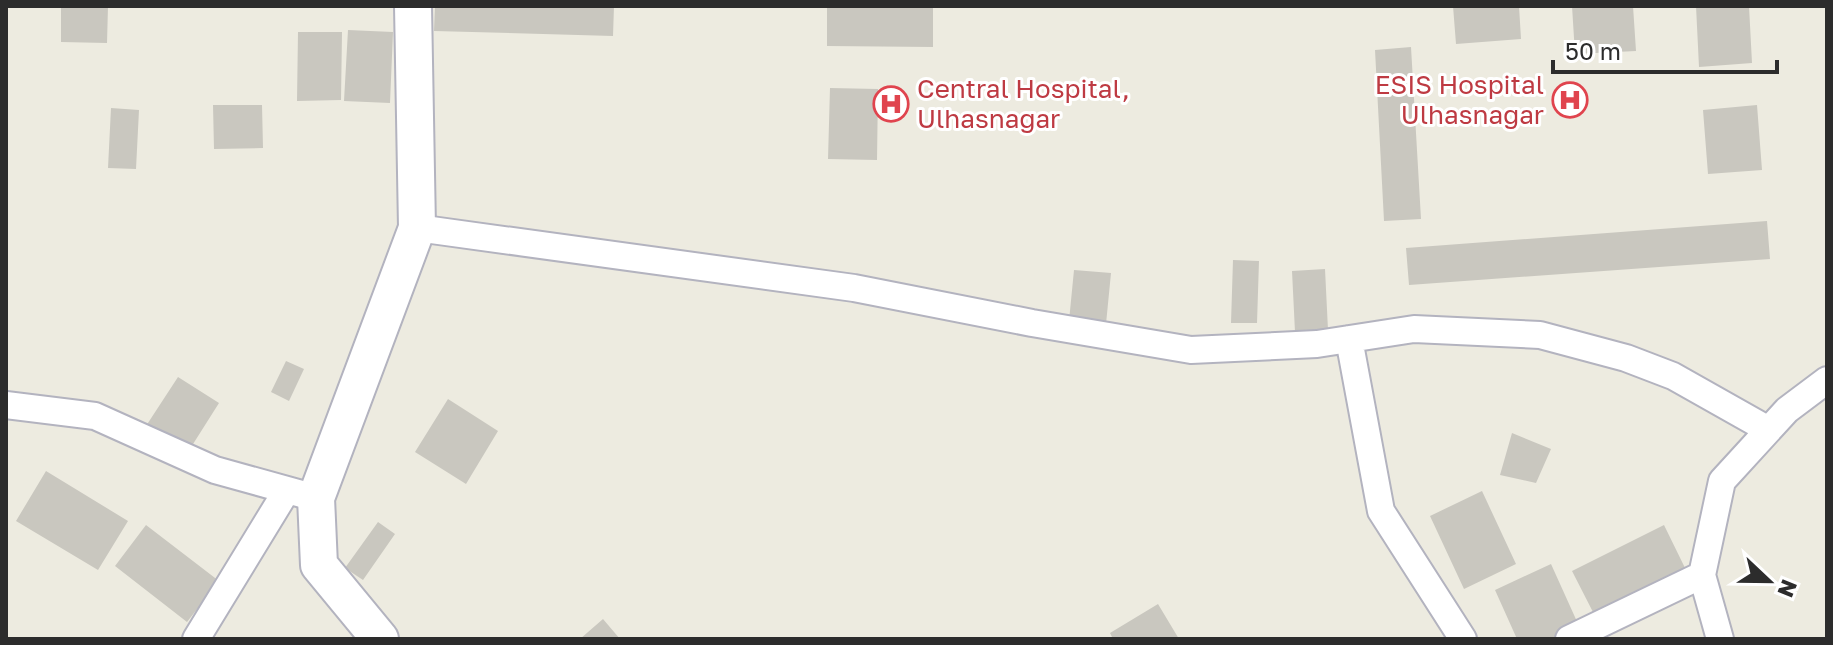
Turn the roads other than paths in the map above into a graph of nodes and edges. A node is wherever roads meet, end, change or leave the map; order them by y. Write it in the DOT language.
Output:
graph roads {
  1 [pos="413,6"];
  2 [pos="417,228"];
  3 [pos="1349,339"];
  4 [pos="1827,380"];
  5 [pos="6,405"];
  6 [pos="1767,429"];
  7 [pos="301,494"];
  8 [pos="1702,575"];
  9 [pos="196,639"];
  10 [pos="380,639"];
  11 [pos="1463,639"];
  12 [pos="1569,639"];
  13 [pos="1720,639"];
  1 -- 2 [label="street"];
  2 -- 3 [label="street"];
  2 -- 7 [label="street"];
  3 -- 6 [label="street"];
  3 -- 11 [label="street"];
  4 -- 6 [label="street"];
  5 -- 7 [label="street"];
  6 -- 8 [label="street"];
  7 -- 9 [label="street"];
  7 -- 10 [label="street"];
  8 -- 12 [label="street"];
  8 -- 13 [label="street"];
}
